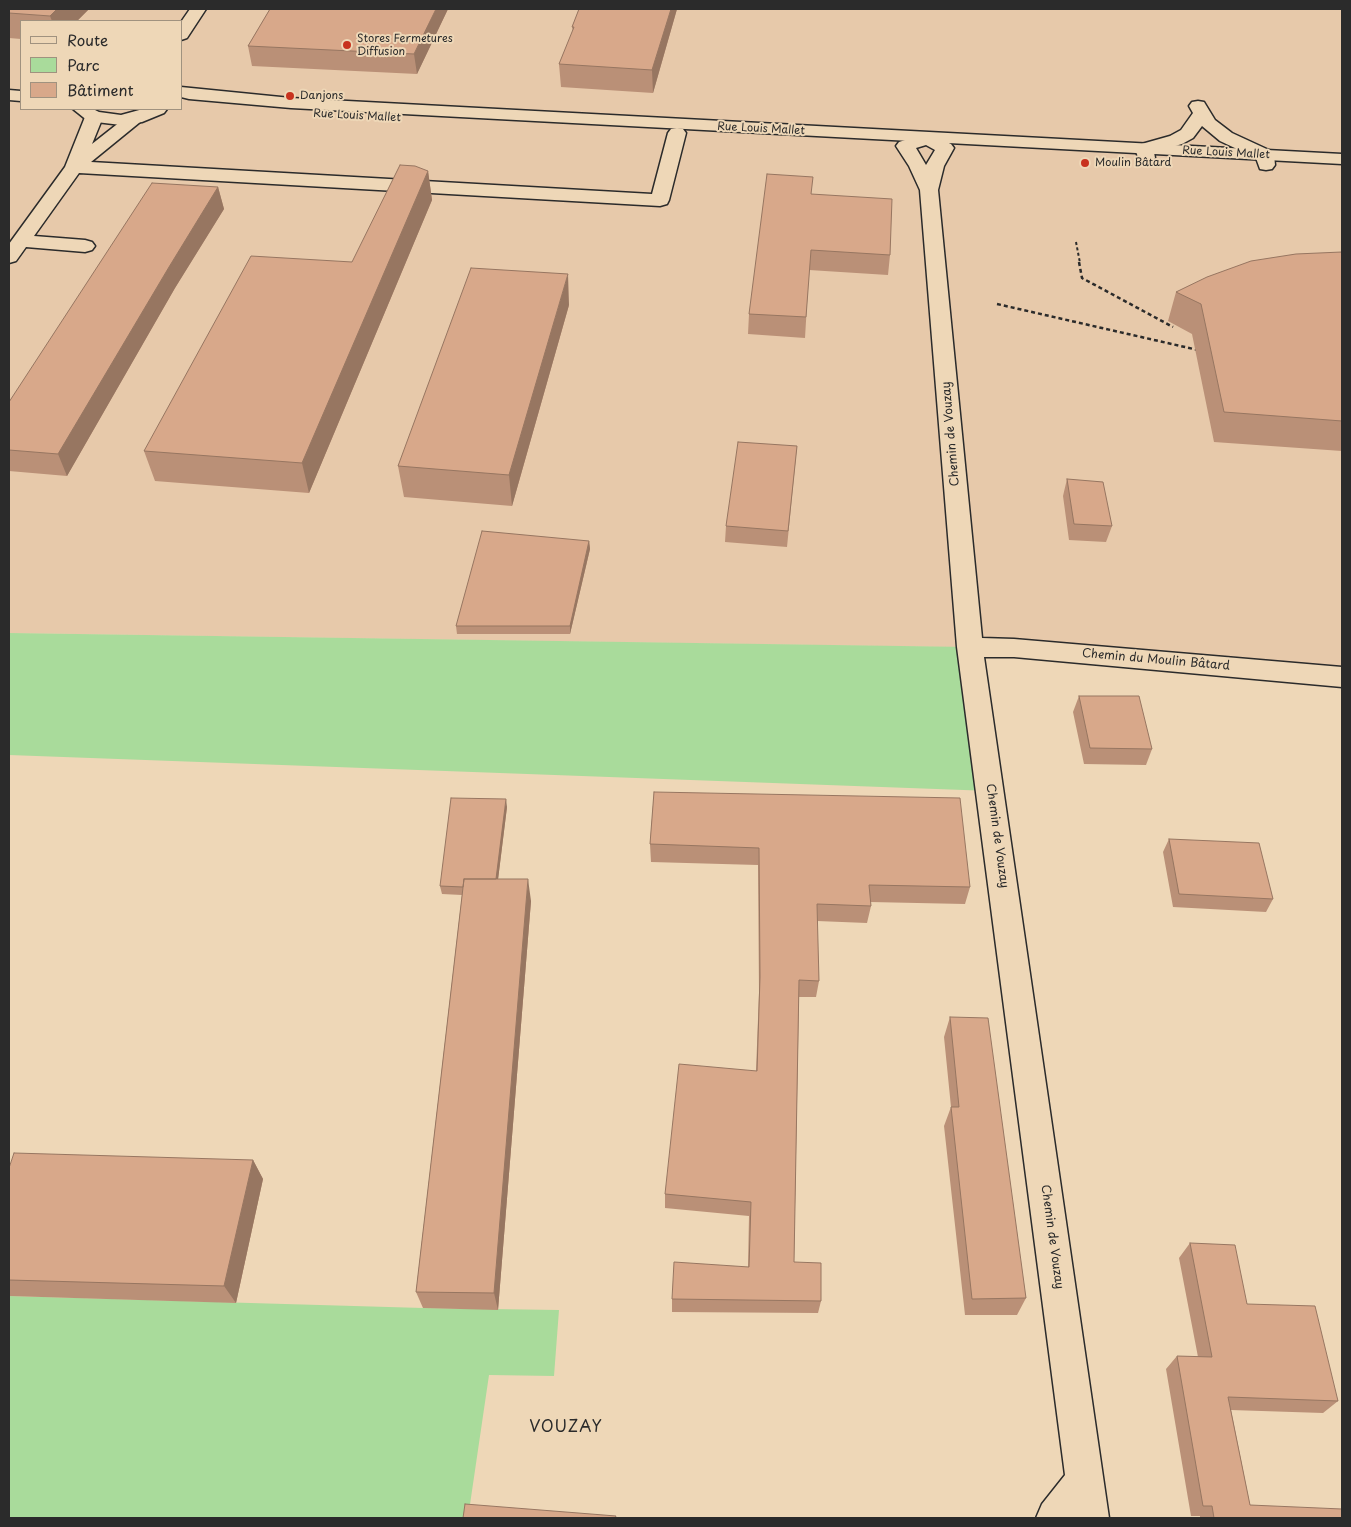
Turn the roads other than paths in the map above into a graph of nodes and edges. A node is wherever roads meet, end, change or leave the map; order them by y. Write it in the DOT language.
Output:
graph roads {
  1 [pos="187,9"];
  2 [pos="198,9"];
  3 [pos="177,20"];
  4 [pos="182,33"];
  5 [pos="182,92"];
  6 [pos="182,108"];
  7 [pos="156,110"];
  8 [pos="88,113"];
  9 [pos="136,118"];
  10 [pos="677,133"];
  11 [pos="927,138"];
  12 [pos="905,146"];
  13 [pos="945,148"];
  14 [pos="1145,154"];
  15 [pos="1342,159"];
  16 [pos="1266,160"];
  17 [pos="74,167"];
  18 [pos="1342,168"];
  19 [pos="929,190"];
  20 [pos="20,241"];
  21 [pos="85,246"];
  22 [pos="9,257"];
  23 [pos="970,647"];
  24 [pos="1342,677"];
  25 [pos="1085,1480"];
  26 [pos="1056,1518"];
  27 [pos="1090,1518"];
  1 -- 3 [label="main road"];
  2 -- 4 [label="main road"];
  5 -- 11 [label="main road, Rue Louis Mallet"];
  6 -- 10 [label="main road, Rue Louis Mallet"];
  7 -- 9 [label="main road"];
  8 -- 9 [label="main road"];
  8 -- 17 [label="main road"];
  9 -- 17 [label="main road"];
  10 -- 12 [label="main road, Rue Louis Mallet"];
  10 -- 17 [label="main road"];
  11 -- 12 [label="main road"];
  11 -- 13 [label="main road"];
  11 -- 14 [label="main road, Rue Louis Mallet"];
  12 -- 13 [label="main road, Rue Louis Mallet"];
  12 -- 19 [label="main road, Chemin de Vouzay"];
  13 -- 14 [label="main road, Rue Louis Mallet"];
  13 -- 19 [label="main road, Chemin de Vouzay"];
  14 -- 16 [label="main road, Rue Louis Mallet"];
  14 -- 16 [label="main road"];
  15 -- 16 [label="main road, Rue Louis Mallet"];
  16 -- 18 [label="main road, Rue Louis Mallet"];
  17 -- 20 [label="main road"];
  19 -- 23 [label="main road, Chemin de Vouzay"];
  20 -- 21 [label="main road"];
  20 -- 22 [label="main road"];
  23 -- 24 [label="main road, Chemin du Moulin Bâtard"];
  23 -- 25 [label="main road, Chemin de Vouzay"];
  25 -- 26 [label="main road"];
  25 -- 27 [label="main road, Chemin de Vouzay"];
}
